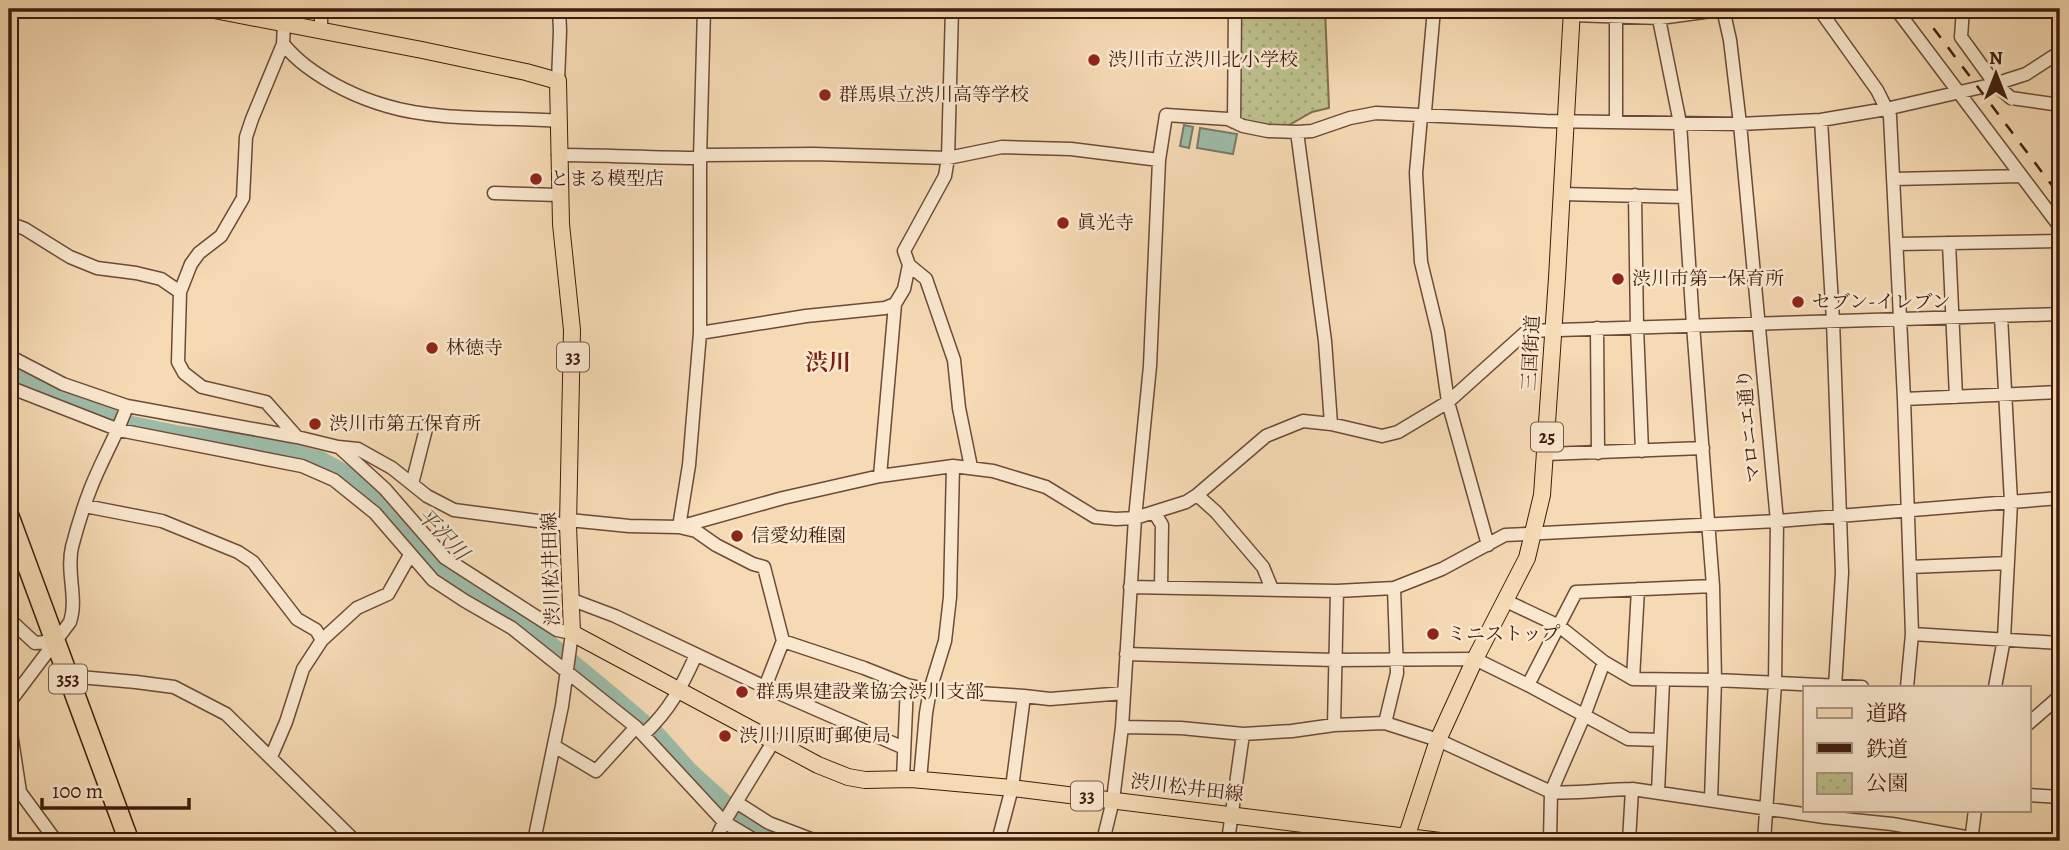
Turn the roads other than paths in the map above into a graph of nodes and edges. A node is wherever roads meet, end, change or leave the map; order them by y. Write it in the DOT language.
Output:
graph roads {
  1 [pos="209,9"];
  2 [pos="321,9"];
  3 [pos="559,9"];
  4 [pos="704,9"];
  5 [pos="952,9"];
  6 [pos="1236,9"];
  7 [pos="1434,9"];
  8 [pos="1724,9"];
  9 [pos="1819,9"];
  10 [pos="1896,9"];
  11 [pos="1963,9"];
  12 [pos="1572,12"];
  13 [pos="1658,14"];
  14 [pos="1616,17"];
  15 [pos="284,23"];
  16 [pos="321,30"];
  17 [pos="283,44"];
  18 [pos="2060,52"];
  19 [pos="558,81"];
  20 [pos="1996,84"];
  21 [pos="1957,93"];
  22 [pos="2060,105"];
  23 [pos="1886,109"];
  24 [pos="1421,116"];
  25 [pos="1821,120"];
  26 [pos="558,121"];
  27 [pos="1566,121"];
  28 [pos="1234,122"];
  29 [pos="1616,122"];
  30 [pos="1680,123"];
  31 [pos="1740,124"];
  32 [pos="1297,132"];
  33 [pos="558,155"];
  34 [pos="700,158"];
  35 [pos="948,158"];
  36 [pos="1159,160"];
  37 [pos="2021,176"];
  38 [pos="1894,179"];
  39 [pos="494,193"];
  40 [pos="1562,194"];
  41 [pos="559,195"];
  42 [pos="1635,195"];
  43 [pos="1685,197"];
  44 [pos="9,223"];
  45 [pos="2060,227"];
  46 [pos="2060,241"];
  47 [pos="1949,243"];
  48 [pos="1897,244"];
  49 [pos="909,265"];
  50 [pos="180,292"];
  51 [pos="895,304"];
  52 [pos="2060,314"];
  53 [pos="2001,316"];
  54 [pos="1952,317"];
  55 [pos="1900,319"];
  56 [pos="1833,321"];
  57 [pos="1759,323"];
  58 [pos="1693,325"];
  59 [pos="1637,327"];
  60 [pos="1597,328"];
  61 [pos="1553,330"];
  62 [pos="700,333"];
  63 [pos="9,356"];
  64 [pos="9,387"];
  65 [pos="2060,392"];
  66 [pos="2005,395"];
  67 [pos="1956,397"];
  68 [pos="1904,399"];
  69 [pos="1448,402"];
  70 [pos="127,406"];
  71 [pos="1331,424"];
  72 [pos="427,425"];
  73 [pos="119,430"];
  74 [pos="297,437"];
  75 [pos="338,447"];
  76 [pos="1703,449"];
  77 [pos="1642,451"];
  78 [pos="1598,453"];
  79 [pos="1546,454"];
  80 [pos="953,466"];
  81 [pos="971,467"];
  82 [pos="880,476"];
  83 [pos="412,484"];
  84 [pos="1197,495"];
  85 [pos="2060,498"];
  86 [pos="2011,502"];
  87 [pos="85,506"];
  88 [pos="1908,511"];
  89 [pos="1154,512"];
  90 [pos="9,516"];
  91 [pos="1839,516"];
  92 [pos="1135,518"];
  93 [pos="569,522"];
  94 [pos="1777,522"];
  95 [pos="1709,525"];
  96 [pos="679,527"];
  97 [pos="1533,534"];
  98 [pos="1488,545"];
  99 [pos="410,555"];
  100 [pos="2008,563"];
  101 [pos="1910,568"];
  102 [pos="1713,586"];
  103 [pos="1130,587"];
  104 [pos="1394,587"];
  105 [pos="1161,588"];
  106 [pos="1272,589"];
  107 [pos="1638,589"];
  108 [pos="1337,591"];
  109 [pos="570,599"];
  110 [pos="1504,600"];
  111 [pos="9,619"];
  112 [pos="1559,626"];
  113 [pos="1912,634"];
  114 [pos="2004,639"];
  115 [pos="322,640"];
  116 [pos="55,641"];
  117 [pos="571,641"];
  118 [pos="783,641"];
  119 [pos="2060,643"];
  120 [pos="1126,654"];
  121 [pos="696,655"];
  122 [pos="1475,659"];
  123 [pos="1335,660"];
  124 [pos="1397,661"];
  125 [pos="1604,662"];
  126 [pos="568,672"];
  127 [pos="68,676"];
  128 [pos="1633,679"];
  129 [pos="1715,680"];
  130 [pos="1663,681"];
  131 [pos="1775,684"];
  132 [pos="907,685"];
  133 [pos="1528,685"];
  134 [pos="1836,686"];
  135 [pos="1908,686"];
  136 [pos="1995,686"];
  137 [pos="765,687"];
  138 [pos="930,690"];
  139 [pos="680,691"];
  140 [pos="1124,693"];
  141 [pos="1024,696"];
  142 [pos="2060,696"];
  143 [pos="9,703"];
  144 [pos="1584,716"];
  145 [pos="9,720"];
  146 [pos="2030,722"];
  147 [pos="1385,723"];
  148 [pos="1334,725"];
  149 [pos="1122,727"];
  150 [pos="642,731"];
  151 [pos="1243,734"];
  152 [pos="1438,740"];
  153 [pos="1660,740"];
  154 [pos="774,742"];
  155 [pos="554,746"];
  156 [pos="904,748"];
  157 [pos="271,757"];
  158 [pos="903,779"];
  159 [pos="920,780"];
  160 [pos="1012,788"];
  161 [pos="1632,789"];
  162 [pos="1551,792"];
  163 [pos="1658,792"];
  164 [pos="2030,795"];
  165 [pos="2060,797"];
  166 [pos="1113,800"];
  167 [pos="1711,800"];
  168 [pos="735,803"];
  169 [pos="1768,809"];
  170 [pos="1894,812"];
  171 [pos="1975,812"];
  172 [pos="1824,814"];
  173 [pos="1232,815"];
  174 [pos="725,820"];
  175 [pos="1892,824"];
  176 [pos="1406,839"];
  177 [pos="1971,839"];
  178 [pos="56,841"];
  179 [pos="129,841"];
  180 [pos="355,841"];
  181 [pos="534,841"];
  182 [pos="720,841"];
  183 [pos="756,841"];
  184 [pos="816,841"];
  185 [pos="998,841"];
  186 [pos="1103,841"];
  187 [pos="1228,841"];
  188 [pos="1440,841"];
  189 [pos="1550,841"];
  190 [pos="1629,841"];
  191 [pos="1765,841"];
  1 -- 15 [label="main road"];
  2 -- 16 [label="street"];
  3 -- 19 [label="street"];
  4 -- 34 [label="street"];
  5 -- 35 [label="street"];
  6 -- 28 [label="street"];
  7 -- 24 [label="street"];
  8 -- 13 [label="street"];
  8 -- 31 [label="street, マロニエ通り"];
  9 -- 23 [label="street"];
  10 -- 21 [label="street"];
  11 -- 20 [label="street"];
  12 -- 14 [label="street"];
  12 -- 27 [label="main road, 三国街道 / 25"];
  13 -- 14 [label="street"];
  13 -- 30 [label="street"];
  14 -- 29 [label="street"];
  15 -- 16 [label="main road"];
  15 -- 17 [label="street"];
  16 -- 19 [label="main road"];
  17 -- 26 [label="street"];
  17 -- 50 [label="street"];
  18 -- 20 [label="street"];
  19 -- 26 [label="main road, 渋川松井田線 / 33"];
  20 -- 21 [label="street"];
  20 -- 22 [label="street"];
  21 -- 23 [label="street"];
  21 -- 37 [label="street"];
  23 -- 25 [label="street"];
  23 -- 38 [label="street"];
  24 -- 27 [label="street"];
  24 -- 32 [label="street"];
  24 -- 69 [label="street"];
  25 -- 31 [label="street"];
  25 -- 56 [label="street"];
  26 -- 33 [label="main road, 渋川松井田線 / 33"];
  27 -- 29 [label="street"];
  27 -- 40 [label="main road, 三国街道 / 25"];
  28 -- 32 [label="street"];
  28 -- 36 [label="street"];
  29 -- 30 [label="street"];
  30 -- 31 [label="street"];
  30 -- 43 [label="street"];
  31 -- 57 [label="street, マロニエ通り"];
  32 -- 71 [label="street"];
  33 -- 34 [label="street"];
  33 -- 41 [label="main road, 渋川松井田線 / 33"];
  34 -- 35 [label="street"];
  34 -- 62 [label="street"];
  35 -- 36 [label="street"];
  35 -- 49 [label="street"];
  36 -- 92 [label="street"];
  37 -- 38 [label="street"];
  37 -- 45 [label="street"];
  38 -- 48 [label="street"];
  39 -- 41 [label="street"];
  40 -- 42 [label="street"];
  40 -- 61 [label="main road, 三国街道 / 25"];
  41 -- 93 [label="main road, 渋川松井田線 / 33"];
  42 -- 43 [label="street"];
  42 -- 59 [label="street"];
  43 -- 58 [label="street"];
  44 -- 50 [label="street"];
  46 -- 47 [label="street"];
  47 -- 48 [label="street"];
  47 -- 54 [label="street"];
  48 -- 55 [label="street"];
  49 -- 51 [label="street"];
  49 -- 81 [label="street"];
  50 -- 74 [label="street"];
  51 -- 62 [label="street"];
  51 -- 82 [label="street"];
  52 -- 53 [label="street"];
  53 -- 54 [label="street"];
  53 -- 66 [label="street"];
  54 -- 55 [label="street"];
  54 -- 67 [label="street"];
  55 -- 56 [label="street"];
  55 -- 68 [label="street"];
  56 -- 57 [label="street"];
  56 -- 91 [label="street"];
  57 -- 58 [label="street"];
  57 -- 94 [label="street, マロニエ通り"];
  58 -- 59 [label="street"];
  58 -- 76 [label="street"];
  59 -- 60 [label="street"];
  59 -- 77 [label="street"];
  60 -- 61 [label="street"];
  60 -- 78 [label="street"];
  61 -- 69 [label="street"];
  61 -- 79 [label="main road, 三国街道 / 25"];
  62 -- 96 [label="street"];
  63 -- 70 [label="street"];
  64 -- 73 [label="street"];
  65 -- 66 [label="street"];
  66 -- 67 [label="street"];
  66 -- 86 [label="street"];
  67 -- 68 [label="street"];
  68 -- 88 [label="street"];
  69 -- 71 [label="street"];
  69 -- 98 [label="street"];
  70 -- 73 [label="street"];
  70 -- 74 [label="street"];
  71 -- 84 [label="street"];
  72 -- 83 [label="street"];
  73 -- 87 [label="street"];
  73 -- 99 [label="street"];
  74 -- 75 [label="street"];
  75 -- 83 [label="street"];
  75 -- 117 [label="street"];
  76 -- 77 [label="street"];
  76 -- 95 [label="street"];
  77 -- 78 [label="street"];
  78 -- 79 [label="street"];
  79 -- 97 [label="main road, 三国街道 / 25"];
  80 -- 81 [label="street"];
  80 -- 82 [label="street"];
  80 -- 138 [label="street"];
  81 -- 92 [label="street"];
  82 -- 96 [label="street"];
  83 -- 93 [label="street"];
  84 -- 89 [label="street"];
  84 -- 106 [label="street"];
  85 -- 86 [label="street"];
  86 -- 88 [label="street"];
  86 -- 100 [label="street"];
  87 -- 115 [label="street"];
  87 -- 116 [label="street"];
  88 -- 91 [label="street"];
  88 -- 101 [label="street"];
  89 -- 92 [label="street"];
  89 -- 105 [label="street"];
  90 -- 116 [label="highway, 353"];
  91 -- 94 [label="street"];
  91 -- 134 [label="street"];
  92 -- 103 [label="street"];
  93 -- 96 [label="street"];
  93 -- 109 [label="main road, 渋川松井田線 / 33"];
  94 -- 95 [label="street"];
  94 -- 131 [label="street, マロニエ通り"];
  95 -- 97 [label="street"];
  95 -- 102 [label="street"];
  96 -- 118 [label="street"];
  97 -- 98 [label="street"];
  97 -- 110 [label="main road, 三国街道 / 25"];
  98 -- 104 [label="street"];
  99 -- 115 [label="street"];
  99 -- 126 [label="street"];
  100 -- 101 [label="street"];
  100 -- 114 [label="street"];
  101 -- 113 [label="street"];
  102 -- 107 [label="street"];
  102 -- 129 [label="street"];
  103 -- 105 [label="street"];
  103 -- 120 [label="street"];
  104 -- 108 [label="street"];
  104 -- 124 [label="street"];
  105 -- 106 [label="street"];
  106 -- 108 [label="street"];
  107 -- 112 [label="street"];
  107 -- 128 [label="street"];
  108 -- 123 [label="street"];
  109 -- 117 [label="main road, 渋川松井田線 / 33"];
  109 -- 121 [label="street"];
  110 -- 112 [label="street"];
  110 -- 122 [label="main road, 三国街道 / 25"];
  111 -- 116 [label="street"];
  112 -- 125 [label="street"];
  112 -- 133 [label="street"];
  113 -- 114 [label="street"];
  113 -- 135 [label="street"];
  114 -- 119 [label="street"];
  114 -- 136 [label="street"];
  115 -- 157 [label="street"];
  116 -- 127 [label="highway, 353"];
  116 -- 143 [label="street"];
  117 -- 126 [label="street"];
  117 -- 139 [label="main road, 渋川松井田線 / 33"];
  118 -- 132 [label="street"];
  118 -- 137 [label="street"];
  120 -- 123 [label="street"];
  120 -- 140 [label="street"];
  121 -- 137 [label="street"];
  121 -- 139 [label="street"];
  122 -- 124 [label="street"];
  122 -- 133 [label="street"];
  122 -- 152 [label="main road, 三国街道 / 25"];
  123 -- 124 [label="street"];
  123 -- 148 [label="street"];
  124 -- 147 [label="street"];
  125 -- 128 [label="street"];
  125 -- 144 [label="street"];
  126 -- 150 [label="street"];
  126 -- 155 [label="street"];
  127 -- 157 [label="street"];
  127 -- 179 [label="highway, 353"];
  128 -- 130 [label="street"];
  129 -- 130 [label="street"];
  129 -- 131 [label="street"];
  129 -- 167 [label="street"];
  130 -- 153 [label="street"];
  131 -- 134 [label="street"];
  131 -- 169 [label="street, マロニエ通り"];
  132 -- 138 [label="street"];
  132 -- 156 [label="street"];
  133 -- 144 [label="street"];
  137 -- 156 [label="street"];
  138 -- 141 [label="street"];
  138 -- 159 [label="street"];
  139 -- 150 [label="street"];
  139 -- 154 [label="main road, 渋川松井田線 / 33"];
  140 -- 141 [label="street"];
  140 -- 149 [label="street"];
  141 -- 160 [label="street"];
  142 -- 146 [label="street"];
  144 -- 153 [label="street"];
  144 -- 162 [label="street"];
  145 -- 178 [label="street"];
  147 -- 148 [label="street"];
  147 -- 152 [label="street"];
  148 -- 151 [label="street"];
  149 -- 151 [label="street"];
  149 -- 166 [label="street"];
  150 -- 155 [label="street"];
  150 -- 174 [label="street"];
  151 -- 173 [label="street"];
  152 -- 162 [label="street"];
  152 -- 176 [label="main road, 三国街道 / 25"];
  153 -- 163 [label="street"];
  154 -- 158 [label="main road, 渋川松井田線 / 33"];
  154 -- 168 [label="street"];
  155 -- 181 [label="street"];
  156 -- 158 [label="street"];
  157 -- 180 [label="street"];
  158 -- 159 [label="main road, 渋川松井田線 / 33"];
  159 -- 160 [label="main road, 渋川松井田線 / 33"];
  160 -- 166 [label="main road, 渋川松井田線 / 33"];
  160 -- 185 [label="street"];
  161 -- 162 [label="street"];
  161 -- 163 [label="street"];
  161 -- 190 [label="street"];
  162 -- 189 [label="street"];
  163 -- 167 [label="street"];
  164 -- 165 [label="street"];
  166 -- 173 [label="main road, 渋川松井田線 / 33"];
  166 -- 186 [label="street"];
  167 -- 169 [label="street"];
  168 -- 174 [label="street"];
  168 -- 184 [label="street"];
  169 -- 172 [label="street"];
  169 -- 191 [label="street, マロニエ通り"];
  170 -- 175 [label="street"];
  171 -- 177 [label="street"];
  172 -- 175 [label="street"];
  173 -- 176 [label="main road, 渋川松井田線 / 33"];
  173 -- 187 [label="street"];
  174 -- 182 [label="street"];
  174 -- 183 [label="street"];
  175 -- 177 [label="street"];
  176 -- 188 [label="main road, 渋川松井田線 / 33"];
}
